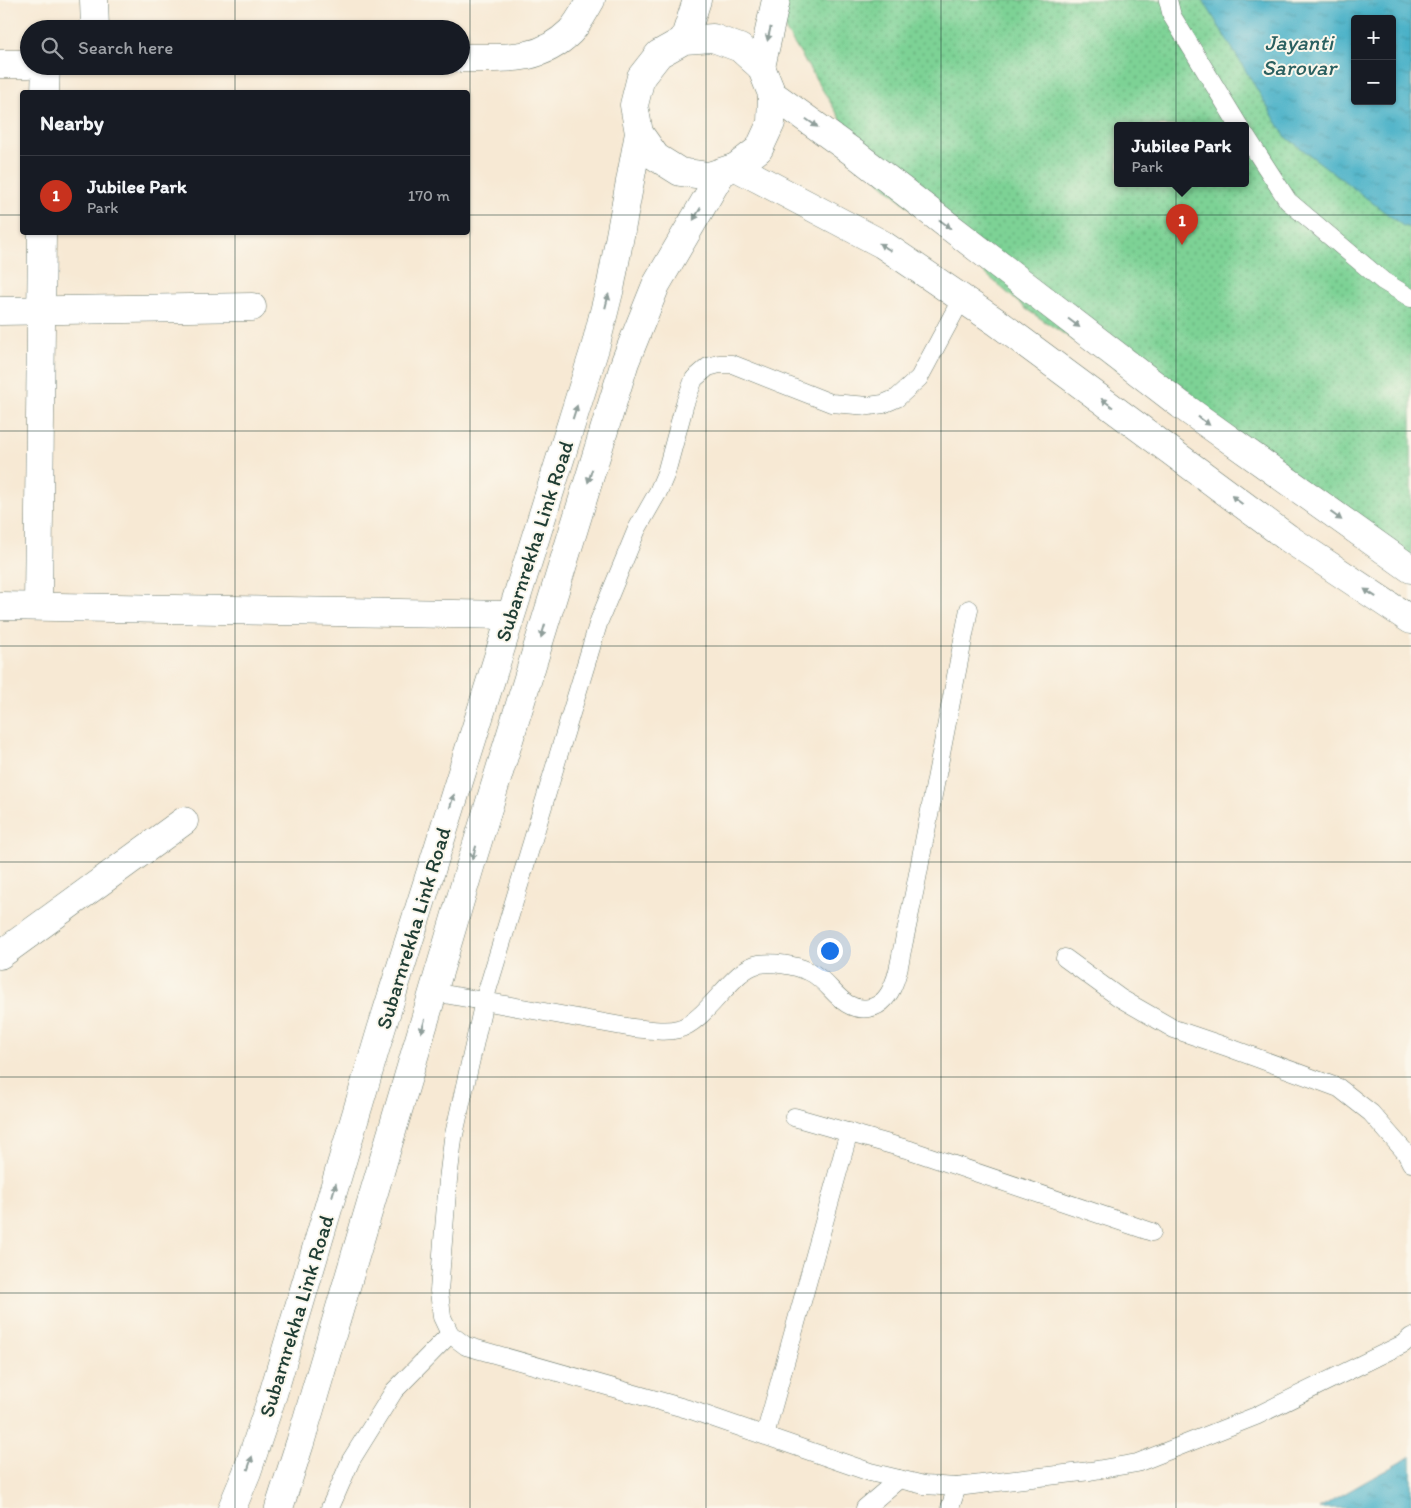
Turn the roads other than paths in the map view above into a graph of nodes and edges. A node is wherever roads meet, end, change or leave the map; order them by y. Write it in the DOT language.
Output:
graph roads {
  1 [pos="94,0"];
  2 [pos="591,0"];
  3 [pos="698,0"];
  4 [pos="776,0"];
  5 [pos="1168,0"];
  6 [pos="95,20"];
  7 [pos="684,40"];
  8 [pos="470,58"];
  9 [pos="0,64"];
  10 [pos="20,64"];
  11 [pos="761,67"];
  12 [pos="46,75"];
  13 [pos="45,90"];
  14 [pos="772,94"];
  15 [pos="1237,122"];
  16 [pos="639,133"];
  17 [pos="1249,141"];
  18 [pos="729,170"];
  19 [pos="42,235"];
  20 [pos="962,298"];
  21 [pos="1411,298"];
  22 [pos="252,307"];
  23 [pos="0,311"];
  24 [pos="40,311"];
  25 [pos="1411,569"];
  26 [pos="0,606"];
  27 [pos="38,606"];
  28 [pos="969,609"];
  29 [pos="510,615"];
  30 [pos="1411,620"];
  31 [pos="184,821"];
  32 [pos="0,955"];
  33 [pos="1065,958"];
  34 [pos="433,992"];
  35 [pos="484,1001"];
  36 [pos="794,1117"];
  37 [pos="848,1132"];
  38 [pos="1411,1163"];
  39 [pos="1152,1232"];
  40 [pos="450,1334"];
  41 [pos="1411,1337"];
  42 [pos="765,1435"];
  43 [pos="899,1479"];
  44 [pos="957,1487"];
  45 [pos="232,1508"];
  46 [pos="279,1508"];
  47 [pos="330,1508"];
  48 [pos="865,1508"];
  49 [pos="950,1508"];
  1 -- 6 [label="main road"];
  2 -- 8 [label="main road"];
  3 -- 7 [label="main road"];
  4 -- 11 [label="main road, one-way"];
  5 -- 15 [label="lane"];
  7 -- 11 [label="main road"];
  7 -- 16 [label="main road"];
  9 -- 10 [label="main road"];
  11 -- 14 [label="main road"];
  12 -- 13 [label="main road"];
  14 -- 18 [label="main road"];
  14 -- 25 [label="main road, one-way"];
  16 -- 18 [label="main road"];
  29 -- 16 [label="main road, Subarnrekha Link Road, one-way"];
  17 -- 21 [label="lane"];
  20 -- 18 [label="main road, one-way"];
  18 -- 34 [label="main road, one-way"];
  19 -- 24 [label="main road"];
  30 -- 20 [label="main road, one-way"];
  20 -- 35 [label="lane"];
  22 -- 24 [label="main road"];
  23 -- 24 [label="main road"];
  24 -- 27 [label="main road"];
  26 -- 27 [label="main road"];
  27 -- 29 [label="main road"];
  28 -- 35 [label="lane"];
  45 -- 29 [label="main road, Subarnrekha Link Road, one-way"];
  31 -- 32 [label="main road"];
  33 -- 38 [label="lane"];
  34 -- 35 [label="lane"];
  34 -- 46 [label="main road, one-way"];
  35 -- 40 [label="lane"];
  36 -- 37 [label="lane"];
  37 -- 39 [label="lane"];
  37 -- 42 [label="lane"];
  40 -- 42 [label="lane"];
  40 -- 47 [label="lane"];
  41 -- 44 [label="lane"];
  42 -- 43 [label="lane"];
  43 -- 44 [label="lane"];
  43 -- 48 [label="lane"];
  44 -- 49 [label="lane"];
}
